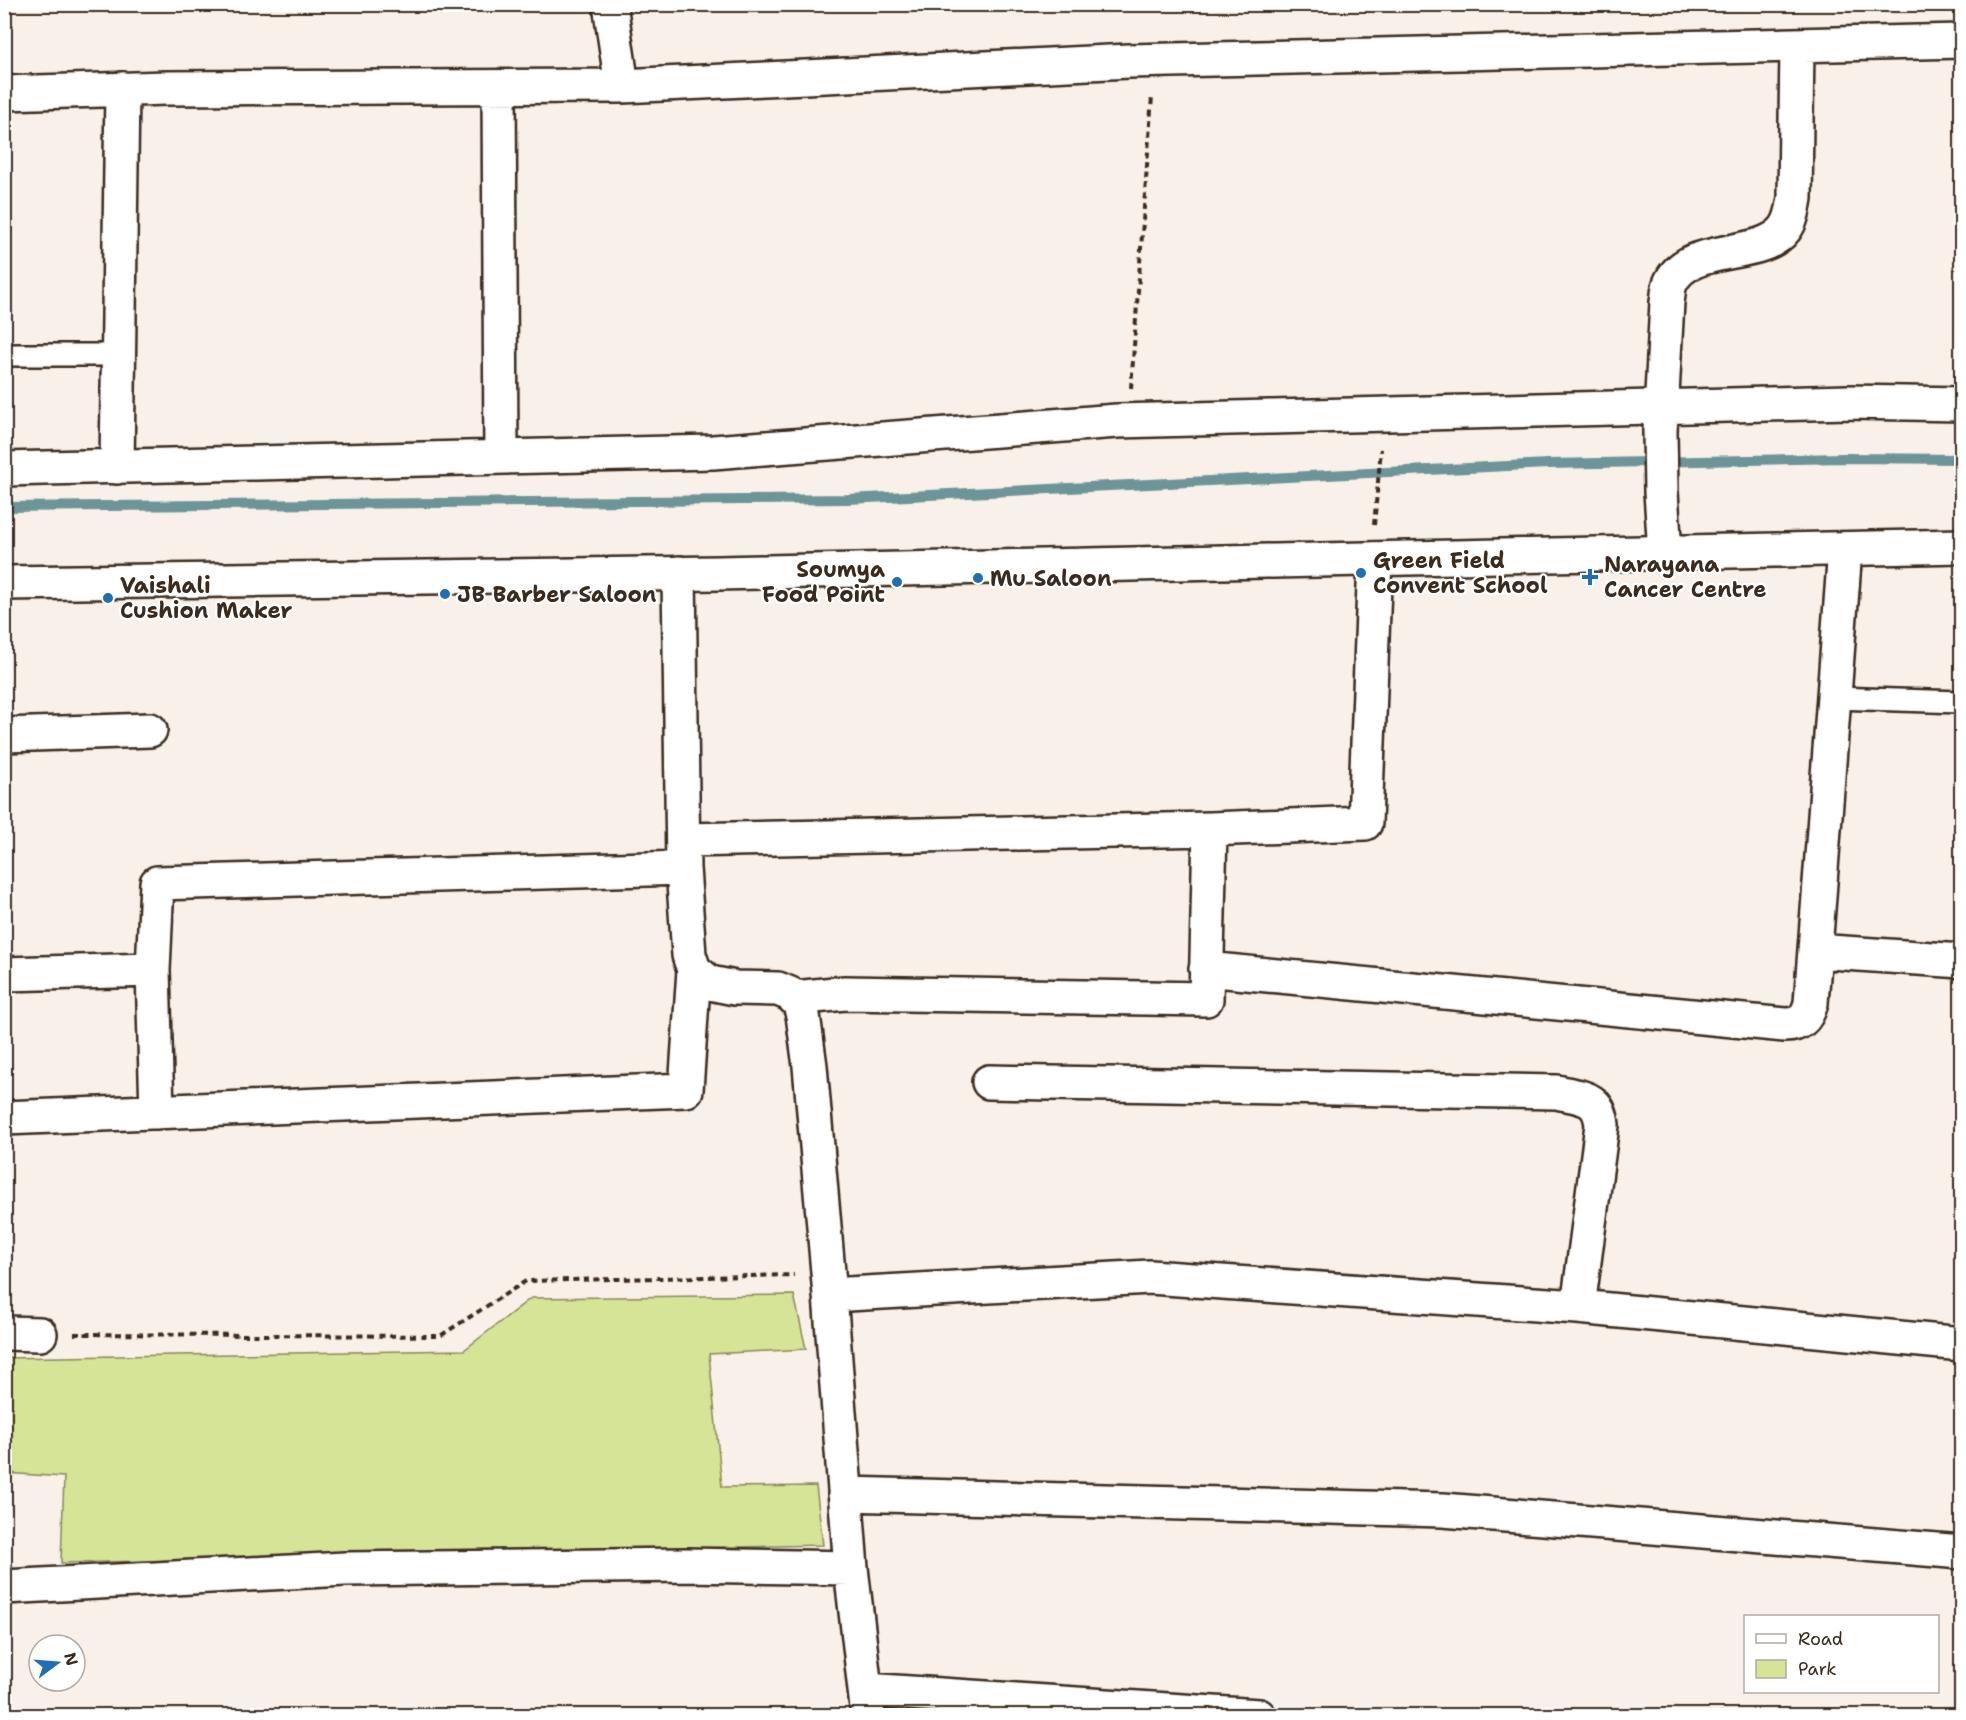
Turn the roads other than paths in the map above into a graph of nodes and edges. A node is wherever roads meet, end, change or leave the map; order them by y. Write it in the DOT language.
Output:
graph roads {
  1 [pos="610,4"];
  2 [pos="1962,41"];
  3 [pos="1797,45"];
  4 [pos="622,86"];
  5 [pos="499,87"];
  6 [pos="122,89"];
  7 [pos="4,93"];
  8 [pos="4,355"];
  9 [pos="119,355"];
  10 [pos="1962,404"];
  11 [pos="1661,418"];
  12 [pos="501,457"];
  13 [pos="117,467"];
  14 [pos="4,469"];
  15 [pos="1962,546"];
  16 [pos="1845,549"];
  17 [pos="1665,552"];
  18 [pos="1375,559"];
  19 [pos="679,573"];
  20 [pos="4,584"];
  21 [pos="1833,698"];
  22 [pos="1962,702"];
  23 [pos="150,729"];
  24 [pos="4,735"];
  25 [pos="1210,829"];
  26 [pos="683,854"];
  27 [pos="1815,951"];
  28 [pos="1962,960"];
  29 [pos="1206,969"];
  30 [pos="153,970"];
  31 [pos="694,970"];
  32 [pos="4,974"];
  33 [pos="794,998"];
  34 [pos="989,1082"];
  35 [pos="157,1112"];
  36 [pos="4,1118"];
  37 [pos="829,1285"];
  38 [pos="1578,1307"];
  39 [pos="4,1333"];
  40 [pos="40,1334"];
  41 [pos="1962,1344"];
  42 [pos="845,1494"];
  43 [pos="1962,1552"];
  44 [pos="851,1568"];
  45 [pos="4,1587"];
  46 [pos="866,1703"];
  47 [pos="1259,1716"];
  1 -- 4 [label="street"];
  2 -- 3 [label="street"];
  3 -- 4 [label="street"];
  3 -- 11 [label="street"];
  4 -- 5 [label="street"];
  5 -- 6 [label="street"];
  5 -- 12 [label="street"];
  6 -- 7 [label="street"];
  6 -- 9 [label="street"];
  8 -- 9 [label="lane"];
  9 -- 13 [label="street"];
  10 -- 11 [label="street"];
  11 -- 12 [label="street"];
  11 -- 17 [label="street"];
  12 -- 13 [label="street"];
  13 -- 14 [label="street"];
  15 -- 16 [label="street"];
  16 -- 17 [label="street"];
  16 -- 21 [label="street"];
  17 -- 18 [label="street"];
  18 -- 19 [label="street"];
  18 -- 25 [label="street"];
  19 -- 20 [label="street"];
  19 -- 26 [label="street"];
  21 -- 22 [label="lane"];
  21 -- 27 [label="street"];
  23 -- 24 [label="street"];
  25 -- 26 [label="street"];
  25 -- 29 [label="street"];
  26 -- 30 [label="street"];
  26 -- 31 [label="street"];
  27 -- 28 [label="street"];
  27 -- 29 [label="street"];
  29 -- 33 [label="street"];
  30 -- 32 [label="street"];
  30 -- 35 [label="street"];
  31 -- 33 [label="street"];
  31 -- 35 [label="street"];
  33 -- 37 [label="street"];
  34 -- 38 [label="street"];
  35 -- 36 [label="street"];
  37 -- 38 [label="street"];
  37 -- 42 [label="street"];
  38 -- 41 [label="street"];
  39 -- 40 [label="street"];
  42 -- 43 [label="street"];
  42 -- 44 [label="street"];
  44 -- 45 [label="street"];
  44 -- 46 [label="street"];
  46 -- 47 [label="street"];
}
